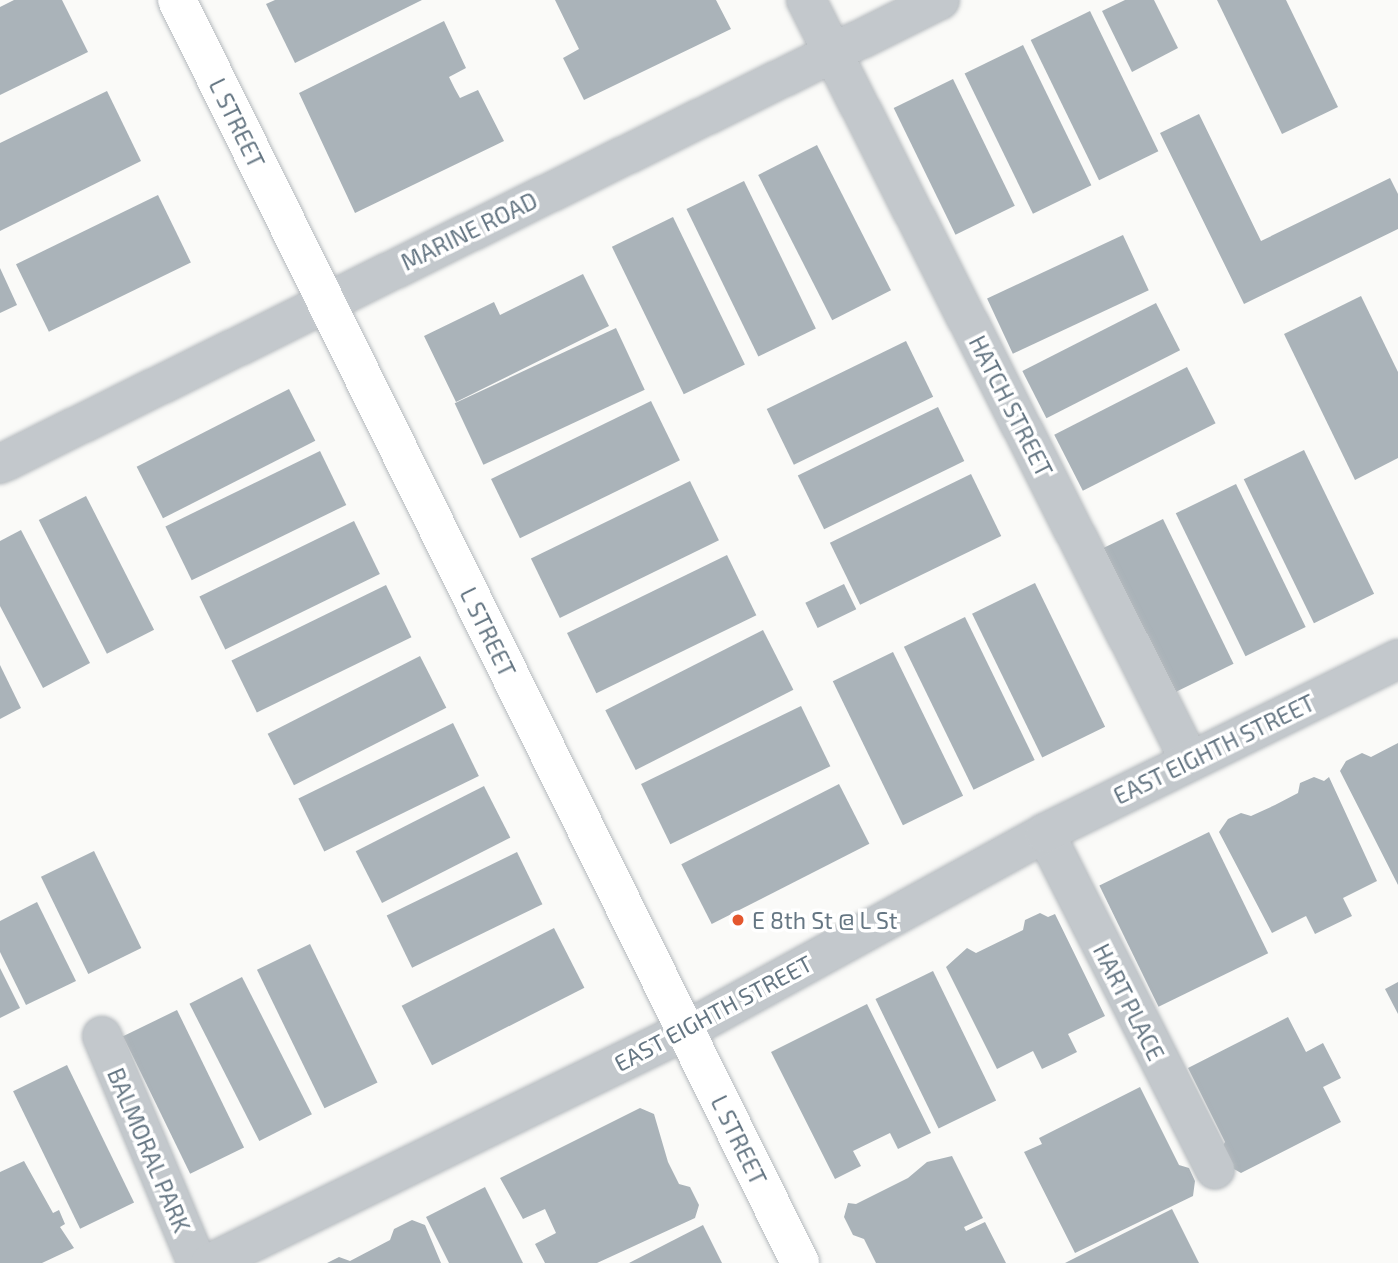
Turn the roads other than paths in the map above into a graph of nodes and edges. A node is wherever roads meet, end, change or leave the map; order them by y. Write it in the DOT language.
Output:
graph roads {
  1 [pos="177,0"];
  2 [pos="806,0"];
  3 [pos="940,0"];
  4 [pos="832,51"];
  5 [pos="326,303"];
  6 [pos="0,464"];
  7 [pos="1398,659"];
  8 [pos="1190,761"];
  9 [pos="1045,833"];
  10 [pos="685,1031"];
  11 [pos="102,1036"];
  12 [pos="1215,1170"];
  13 [pos="197,1263"];
  14 [pos="210,1263"];
  15 [pos="800,1263"];
  1 -- 5 [label="main road, L STREET"];
  2 -- 4 [label="street, HATCH STREET"];
  3 -- 4 [label="street, MARINE ROAD"];
  4 -- 5 [label="street, MARINE ROAD"];
  4 -- 8 [label="street, HATCH STREET"];
  5 -- 6 [label="street, MARINE ROAD"];
  5 -- 10 [label="main road, L STREET"];
  7 -- 8 [label="street, EAST EIGHTH STREET"];
  8 -- 9 [label="street, EAST EIGHTH STREET"];
  9 -- 10 [label="street, EAST EIGHTH STREET"];
  9 -- 12 [label="street, HART PLACE"];
  10 -- 14 [label="street, EAST EIGHTH STREET"];
  10 -- 15 [label="main road, L STREET"];
  11 -- 13 [label="street, BALMORAL PARK"];
}
